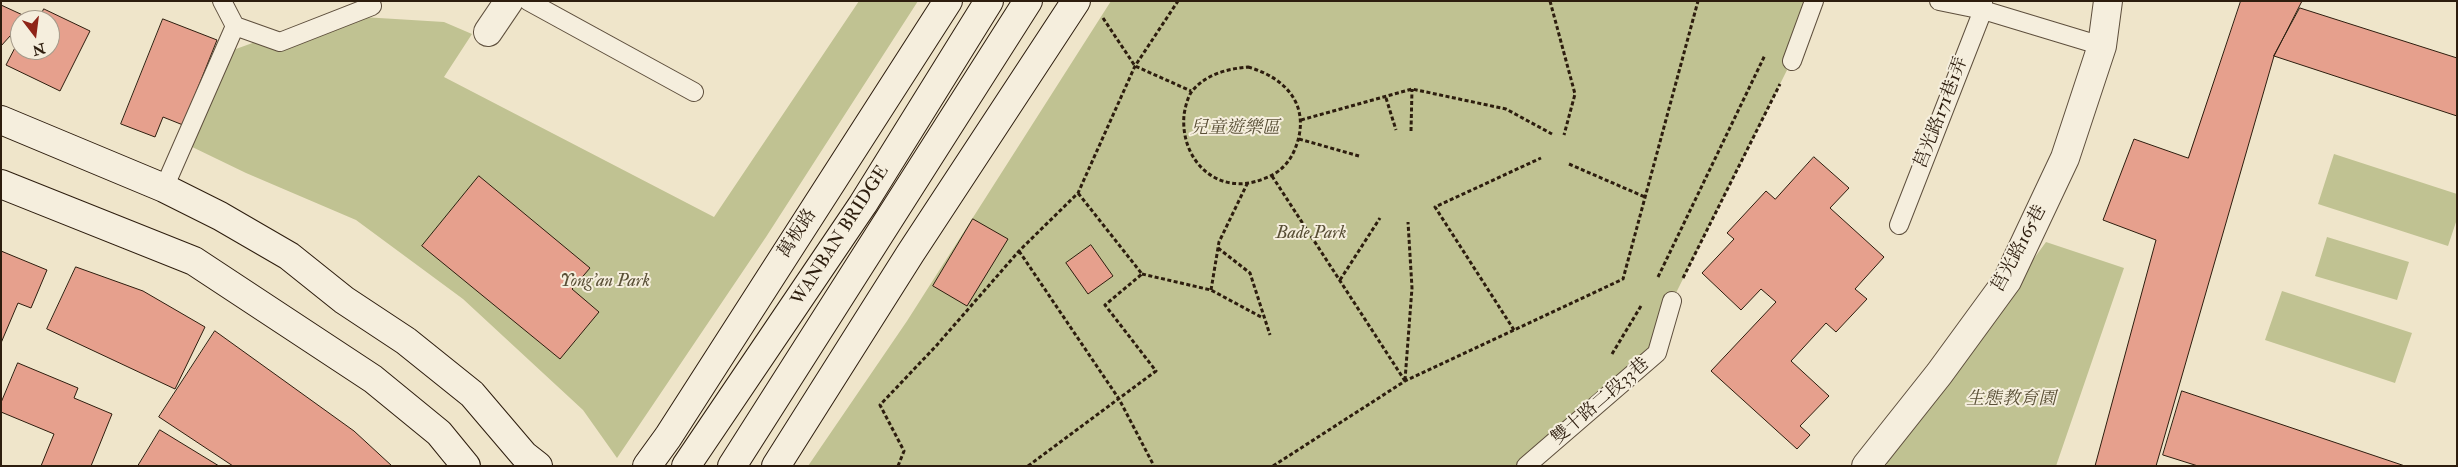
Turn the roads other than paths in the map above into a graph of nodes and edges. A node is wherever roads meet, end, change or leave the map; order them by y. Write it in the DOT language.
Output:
graph roads {
  1 [pos="222,1"];
  2 [pos="509,1"];
  3 [pos="528,1"];
  4 [pos="948,1"];
  5 [pos="990,1"];
  6 [pos="1028,1"];
  7 [pos="1814,1"];
  8 [pos="1939,1"];
  9 [pos="2108,1"];
  10 [pos="1983,5"];
  11 [pos="372,6"];
  12 [pos="1087,7"];
  13 [pos="235,26"];
  14 [pos="488,32"];
  15 [pos="2102,46"];
  16 [pos="1792,61"];
  17 [pos="694,92"];
  18 [pos="1,120"];
  19 [pos="1,184"];
  20 [pos="164,188"];
  21 [pos="1899,225"];
  22 [pos="1672,301"];
  23 [pos="1867,465"];
  24 [pos="466,466"];
  25 [pos="538,466"];
  26 [pos="647,466"];
  27 [pos="686,466"];
  28 [pos="732,466"];
  29 [pos="776,466"];
  30 [pos="1526,466"];
  1 -- 13 [label="lane"];
  2 -- 14 [label="street"];
  3 -- 17 [label="lane"];
  4 -- 26 [label="street, 萬板路"];
  5 -- 27 [label="street, WANBAN BRIDGE"];
  6 -- 28 [label="street, WANBAN BRIDGE"];
  7 -- 16 [label="lane"];
  8 -- 10 [label="lane"];
  9 -- 15 [label="street, 莒光路165巷"];
  10 -- 15 [label="lane"];
  10 -- 21 [label="lane, 莒光路171巷1弄"];
  11 -- 13 [label="lane"];
  12 -- 29 [label="street"];
  13 -- 20 [label="lane"];
  15 -- 23 [label="street, 莒光路165巷"];
  18 -- 20 [label="street"];
  19 -- 24 [label="street"];
  20 -- 25 [label="street"];
  22 -- 30 [label="lane, 雙十路二段33巷"];
}
